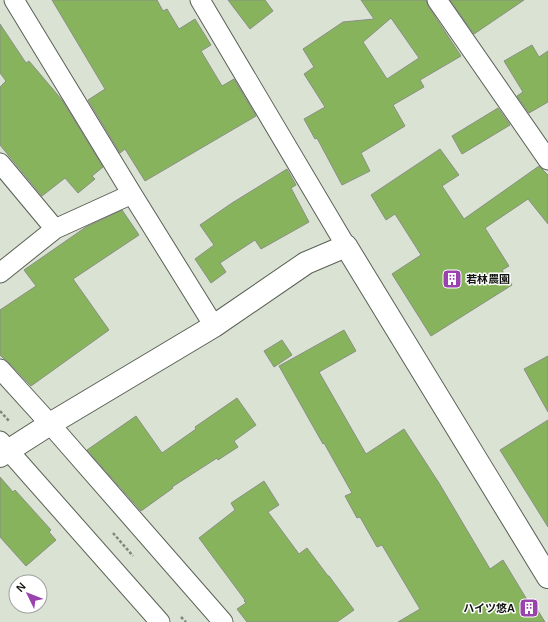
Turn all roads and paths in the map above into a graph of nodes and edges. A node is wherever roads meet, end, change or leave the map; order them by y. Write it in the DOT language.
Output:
graph roads {
  1 [pos="14,0"];
  2 [pos="200,0"];
  3 [pos="437,0"];
  4 [pos="548,160"];
  5 [pos="0,163"];
  6 [pos="132,194"];
  7 [pos="55,229"];
  8 [pos="346,246"];
  9 [pos="0,273"];
  10 [pos="214,326"];
  11 [pos="0,369"];
  12 [pos="50,424"];
  13 [pos="3,449"];
  14 [pos="548,577"];
  15 [pos="160,622"];
  16 [pos="223,622"];
  1 -- 6 [label="street"];
  2 -- 8 [label="street"];
  3 -- 4 [label="street"];
  5 -- 7 [label="street"];
  6 -- 7 [label="street"];
  6 -- 10 [label="street"];
  7 -- 9 [label="street"];
  8 -- 10 [label="street"];
  8 -- 14 [label="street"];
  10 -- 12 [label="street"];
  11 -- 12 [label="street"];
  12 -- 13 [label="street"];
  12 -- 16 [label="street"];
  13 -- 15 [label="street"];
}
